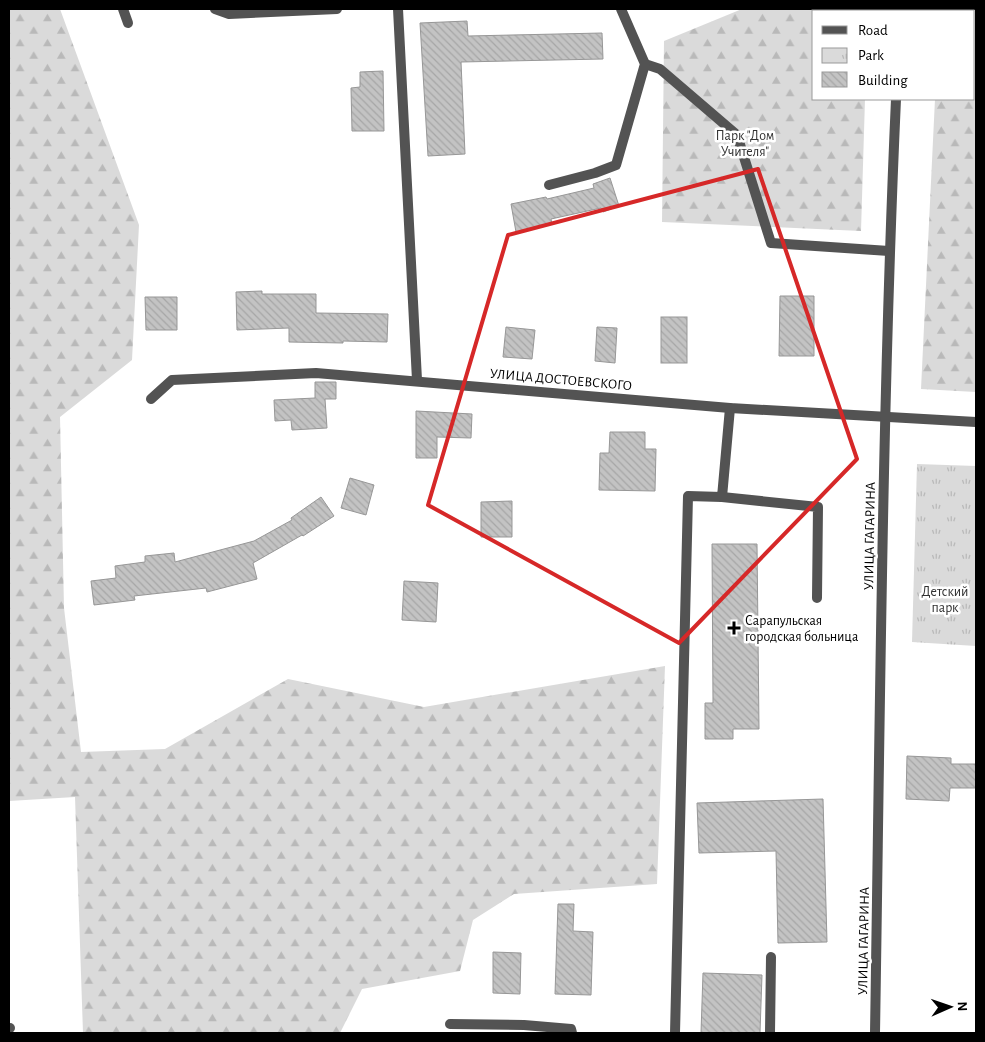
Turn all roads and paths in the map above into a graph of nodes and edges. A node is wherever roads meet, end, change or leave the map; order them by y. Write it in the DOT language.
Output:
graph roads {
  1 [pos="123,9"];
  2 [pos="215,9"];
  3 [pos="337,9"];
  4 [pos="398,9"];
  5 [pos="621,9"];
  6 [pos="128,23"];
  7 [pos="645,64"];
  8 [pos="896,100"];
  9 [pos="549,185"];
  10 [pos="889,252"];
  11 [pos="417,380"];
  12 [pos="151,399"];
  13 [pos="730,408"];
  14 [pos="884,417"];
  15 [pos="976,422"];
  16 [pos="722,496"];
  17 [pos="817,598"];
  18 [pos="771,957"];
  19 [pos="450,1024"];
  20 [pos="523,1029"];
  21 [pos="572,1033"];
  22 [pos="675,1033"];
  23 [pos="770,1033"];
  24 [pos="875,1033"];
  1 -- 6 [label="street"];
  2 -- 3 [label="street"];
  4 -- 11 [label="street"];
  5 -- 7 [label="street"];
  7 -- 9 [label="street"];
  7 -- 10 [label="street"];
  8 -- 10 [label="street, УЛИЦА ГАГАРИНА"];
  10 -- 14 [label="street, УЛИЦА ГАГАРИНА"];
  11 -- 12 [label="street, УЛИЦА ДОСТОЕВСКОГО"];
  11 -- 13 [label="street, УЛИЦА ДОСТОЕВСКОГО"];
  13 -- 14 [label="street, УЛИЦА ДОСТОЕВСКОГО"];
  13 -- 16 [label="street"];
  14 -- 15 [label="street, УЛИЦА ДОСТОЕВСКОГО"];
  14 -- 24 [label="street, УЛИЦА ГАГАРИНА"];
  16 -- 17 [label="street"];
  16 -- 22 [label="street"];
  18 -- 23 [label="street"];
  19 -- 20 [label="street"];
  20 -- 21 [label="street"];
}
